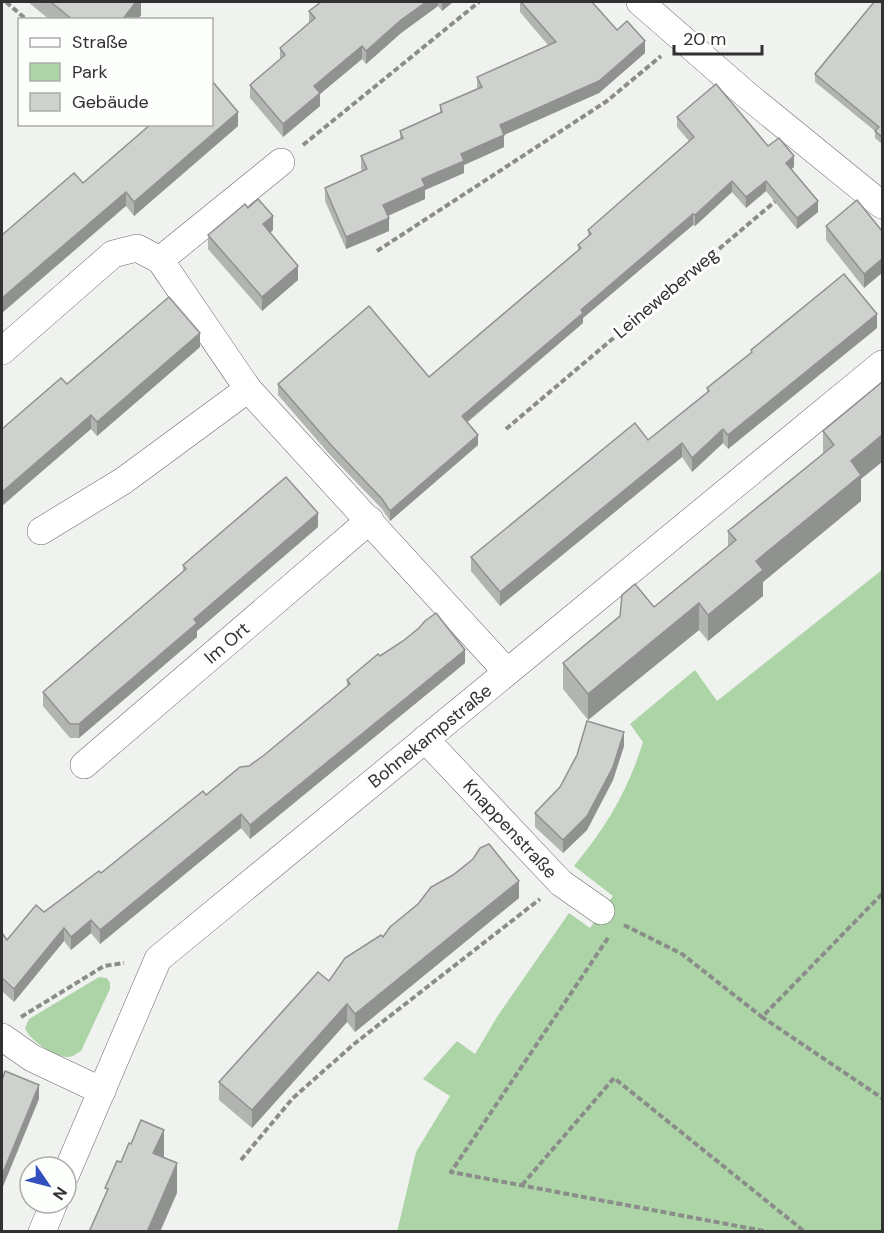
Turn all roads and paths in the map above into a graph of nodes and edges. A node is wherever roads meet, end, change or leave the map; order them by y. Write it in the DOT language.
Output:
graph roads {
  1 [pos="6,2"];
  2 [pos="479,2"];
  3 [pos="640,2"];
  4 [pos="25,18"];
  5 [pos="682,38"];
  6 [pos="288,156"];
  7 [pos="780,197"];
  8 [pos="882,205"];
  9 [pos="377,251"];
  10 [pos="160,260"];
  11 [pos="2,351"];
  12 [pos="882,364"];
  13 [pos="248,389"];
  14 [pos="506,429"];
  15 [pos="370,520"];
  16 [pos="41,531"];
  17 [pos="507,672"];
  18 [pos="425,739"];
  19 [pos="84,765"];
  20 [pos="561,883"];
  21 [pos="882,893"];
  22 [pos="610,917"];
  23 [pos="158,959"];
  24 [pos="20,1017"];
  25 [pos="762,1017"];
  26 [pos="2,1036"];
  27 [pos="102,1091"];
  28 [pos="882,1098"];
  29 [pos="74,1155"];
  30 [pos="241,1160"];
  31 [pos="522,1185"];
  32 [pos="49,1215"];
  33 [pos="42,1232"];
  34 [pos="769,1232"];
  35 [pos="805,1232"];
  1 -- 4 [label="path"];
  2 -- 6 [label="path"];
  3 -- 5 [label="street"];
  5 -- 8 [label="street"];
  5 -- 9 [label="path"];
  6 -- 10 [label="street"];
  7 -- 14 [label="path, Leineweberweg"];
  10 -- 11 [label="street"];
  10 -- 13 [label="street"];
  12 -- 17 [label="street, Bohnekampstraße"];
  13 -- 15 [label="street"];
  13 -- 16 [label="street"];
  15 -- 17 [label="street"];
  15 -- 19 [label="street, Im Ort"];
  17 -- 18 [label="street, Bohnekampstraße"];
  18 -- 20 [label="street, Knappenstraße"];
  18 -- 23 [label="street, Bohnekampstraße"];
  20 -- 22 [label="street, Knappenstraße"];
  20 -- 30 [label="path"];
  21 -- 25 [label="path"];
  22 -- 25 [label="path"];
  22 -- 31 [label="path"];
  23 -- 24 [label="path"];
  23 -- 27 [label="street, Bohnekampstraße"];
  25 -- 28 [label="path"];
  26 -- 27 [label="street"];
  27 -- 29 [label="street, Bohnekampstraße"];
  31 -- 34 [label="path"];
  31 -- 35 [label="path"];
  32 -- 33 [label="street"];
}
